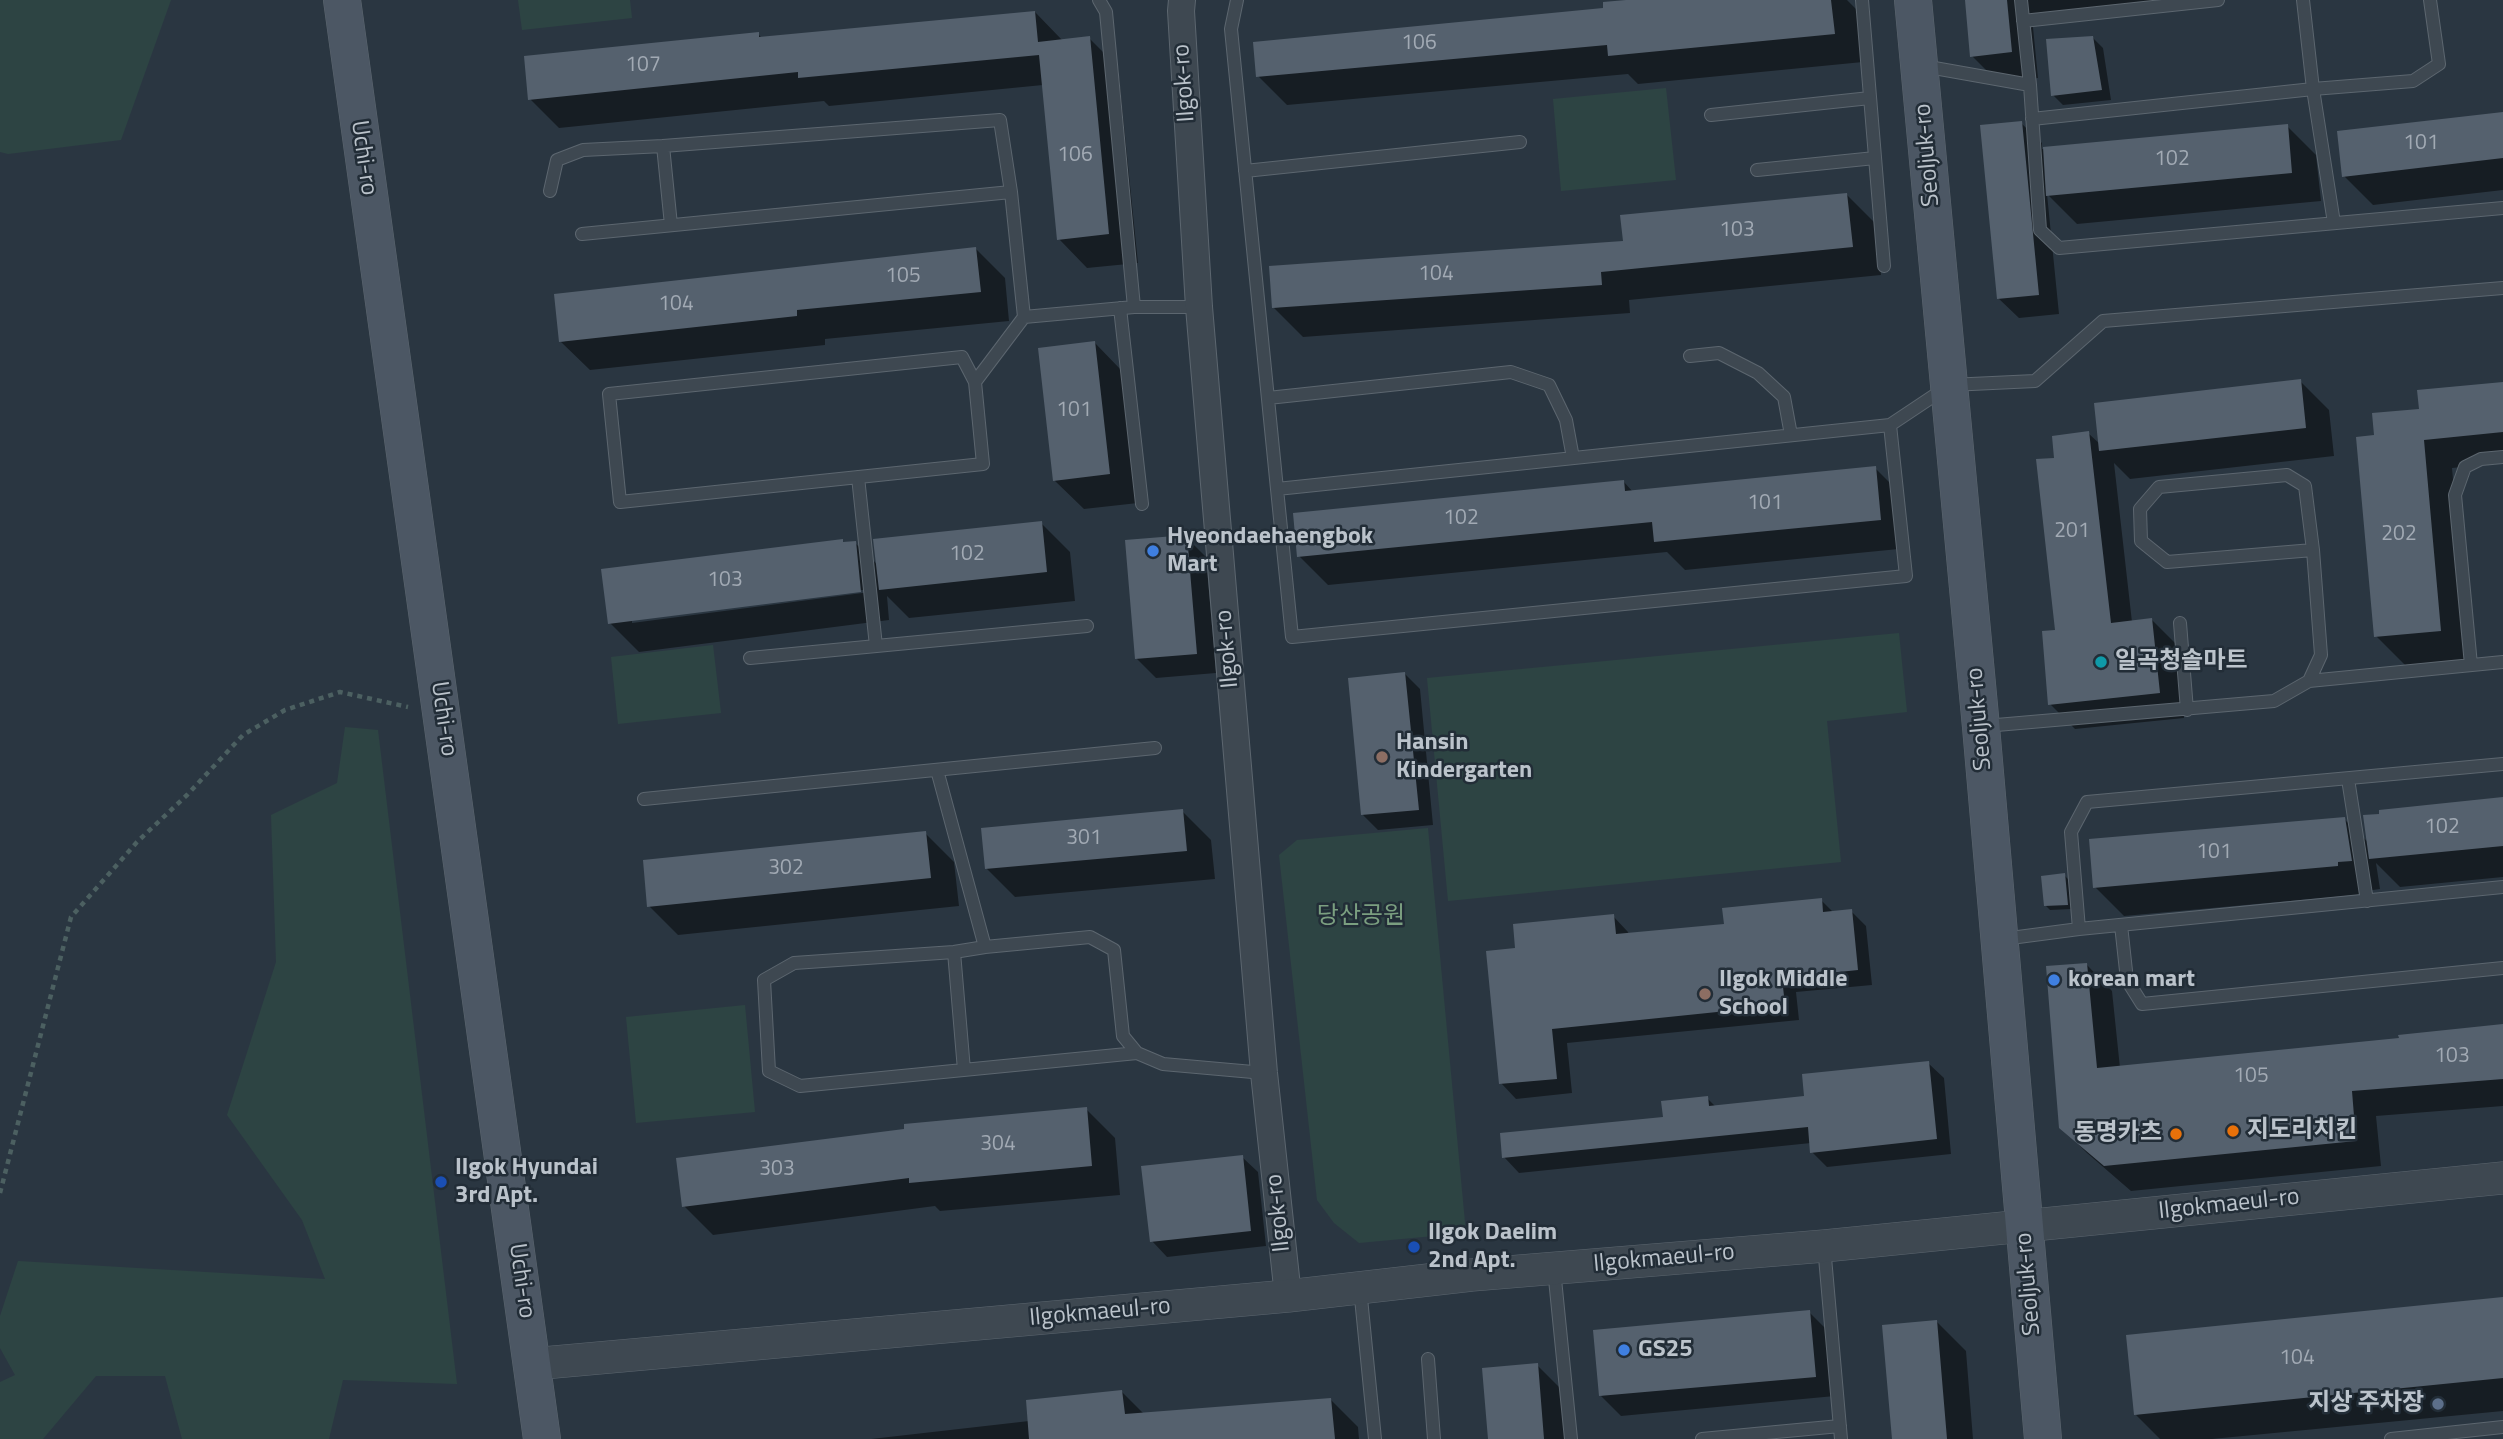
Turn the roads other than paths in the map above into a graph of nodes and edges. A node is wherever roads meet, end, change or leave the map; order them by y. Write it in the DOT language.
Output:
graph roads {
  1 [pos="342,0"];
  2 [pos="1099,0"];
  3 [pos="1182,0"];
  4 [pos="1237,0"];
  5 [pos="1862,0"];
  6 [pos="1913,0"];
  7 [pos="2021,0"];
  8 [pos="2218,0"];
  9 [pos="2303,0"];
  10 [pos="2430,0"];
  11 [pos="2023,21"];
  12 [pos="1920,65"];
  13 [pos="2030,85"];
  14 [pos="2313,89"];
  15 [pos="1870,98"];
  16 [pos="1711,115"];
  17 [pos="2032,118"];
  18 [pos="1520,142"];
  19 [pos="663,146"];
  20 [pos="1875,158"];
  21 [pos="1757,170"];
  22 [pos="1245,171"];
  23 [pos="550,191"];
  24 [pos="1011,192"];
  25 [pos="2503,208"];
  26 [pos="2334,223"];
  27 [pos="671,225"];
  28 [pos="582,234"];
  29 [pos="1884,266"];
  30 [pos="2503,288"];
  31 [pos="1134,307"];
  32 [pos="1199,307"];
  33 [pos="1120,308"];
  34 [pos="1024,317"];
  35 [pos="1690,356"];
  36 [pos="975,382"];
  37 [pos="1950,385"];
  38 [pos="1268,398"];
  39 [pos="1890,425"];
  40 [pos="1791,435"];
  41 [pos="2503,457"];
  42 [pos="1573,458"];
  43 [pos="858,477"];
  44 [pos="1277,489"];
  45 [pos="1142,504"];
  46 [pos="2314,550"];
  47 [pos="2180,624"];
  48 [pos="1087,626"];
  49 [pos="876,646"];
  50 [pos="750,658"];
  51 [pos="2503,662"];
  52 [pos="2471,666"];
  53 [pos="2309,681"];
  54 [pos="2187,710"];
  55 [pos="1982,727"];
  56 [pos="1155,748"];
  57 [pos="2503,764"];
  58 [pos="937,770"];
  59 [pos="2348,779"];
  60 [pos="644,799"];
  61 [pos="2503,887"];
  62 [pos="2367,901"];
  63 [pos="2121,925"];
  64 [pos="2079,929"];
  65 [pos="1999,939"];
  66 [pos="985,947"];
  67 [pos="954,952"];
  68 [pos="2503,968"];
  69 [pos="1137,1053"];
  70 [pos="964,1070"];
  71 [pos="1264,1073"];
  72 [pos="2503,1178"];
  73 [pos="2023,1225"];
  74 [pos="1824,1246"];
  75 [pos="1554,1268"];
  76 [pos="1360,1288"];
  77 [pos="1288,1296"];
  78 [pos="1428,1359"];
  79 [pos="532,1364"];
  80 [pos="2503,1427"];
  81 [pos="1841,1433"];
  82 [pos="542,1439"];
  83 [pos="1375,1439"];
  84 [pos="1434,1439"];
  85 [pos="1571,1439"];
  86 [pos="1702,1439"];
  87 [pos="2043,1439"];
  88 [pos="2391,1439"];
  1 -- 79 [label="main road, Uchi-ro"];
  2 -- 31 [label="lane"];
  3 -- 32 [label="street, Ilgok-ro"];
  4 -- 22 [label="lane"];
  5 -- 15 [label="lane"];
  6 -- 12 [label="main road, Seoljuk-ro"];
  7 -- 11 [label="lane"];
  8 -- 11 [label="lane"];
  9 -- 14 [label="lane"];
  10 -- 14 [label="lane"];
  11 -- 13 [label="lane"];
  12 -- 13 [label="lane"];
  12 -- 37 [label="main road, Seoljuk-ro"];
  13 -- 17 [label="lane"];
  14 -- 17 [label="lane"];
  14 -- 26 [label="lane"];
  15 -- 16 [label="lane"];
  15 -- 20 [label="lane"];
  17 -- 26 [label="lane"];
  18 -- 22 [label="lane"];
  19 -- 23 [label="lane"];
  19 -- 24 [label="lane"];
  19 -- 27 [label="lane"];
  20 -- 21 [label="lane"];
  20 -- 29 [label="lane"];
  22 -- 38 [label="lane"];
  24 -- 27 [label="lane"];
  24 -- 34 [label="lane"];
  25 -- 26 [label="lane"];
  27 -- 28 [label="lane"];
  30 -- 37 [label="lane"];
  31 -- 32 [label="lane"];
  31 -- 33 [label="lane"];
  32 -- 71 [label="street, Ilgok-ro"];
  33 -- 34 [label="lane"];
  33 -- 45 [label="lane"];
  34 -- 36 [label="lane"];
  35 -- 40 [label="lane"];
  36 -- 43 [label="lane"];
  36 -- 43 [label="lane"];
  37 -- 39 [label="lane"];
  37 -- 55 [label="main road, Seoljuk-ro"];
  38 -- 42 [label="lane"];
  38 -- 44 [label="lane"];
  39 -- 40 [label="lane"];
  39 -- 44 [label="lane"];
  40 -- 42 [label="lane"];
  41 -- 52 [label="lane"];
  42 -- 44 [label="lane"];
  43 -- 49 [label="lane"];
  46 -- 46 [label="lane"];
  46 -- 53 [label="lane"];
  47 -- 54 [label="lane"];
  48 -- 49 [label="lane"];
  49 -- 50 [label="lane"];
  51 -- 52 [label="lane"];
  52 -- 53 [label="lane"];
  53 -- 54 [label="lane"];
  54 -- 55 [label="lane"];
  55 -- 65 [label="main road, Seoljuk-ro"];
  56 -- 58 [label="lane"];
  57 -- 59 [label="lane"];
  58 -- 60 [label="lane"];
  58 -- 66 [label="lane"];
  59 -- 62 [label="lane"];
  59 -- 64 [label="lane"];
  61 -- 62 [label="lane"];
  62 -- 63 [label="lane"];
  63 -- 64 [label="lane"];
  63 -- 68 [label="lane"];
  64 -- 65 [label="lane"];
  65 -- 73 [label="main road, Seoljuk-ro"];
  66 -- 67 [label="lane"];
  66 -- 69 [label="lane"];
  67 -- 70 [label="lane"];
  67 -- 70 [label="lane"];
  69 -- 70 [label="lane"];
  69 -- 71 [label="lane"];
  71 -- 77 [label="street, Ilgok-ro"];
  72 -- 73 [label="street, Ilgokmaeul-ro"];
  73 -- 74 [label="street, Ilgokmaeul-ro"];
  73 -- 87 [label="main road, Seoljuk-ro"];
  74 -- 75 [label="street, Ilgokmaeul-ro"];
  74 -- 81 [label="lane"];
  75 -- 76 [label="street, Ilgokmaeul-ro"];
  75 -- 85 [label="lane"];
  76 -- 77 [label="street, Ilgokmaeul-ro"];
  76 -- 83 [label="lane"];
  77 -- 79 [label="street, Ilgokmaeul-ro"];
  78 -- 84 [label="lane"];
  79 -- 82 [label="main road, Uchi-ro"];
  80 -- 88 [label="lane"];
  81 -- 86 [label="lane"];
}
